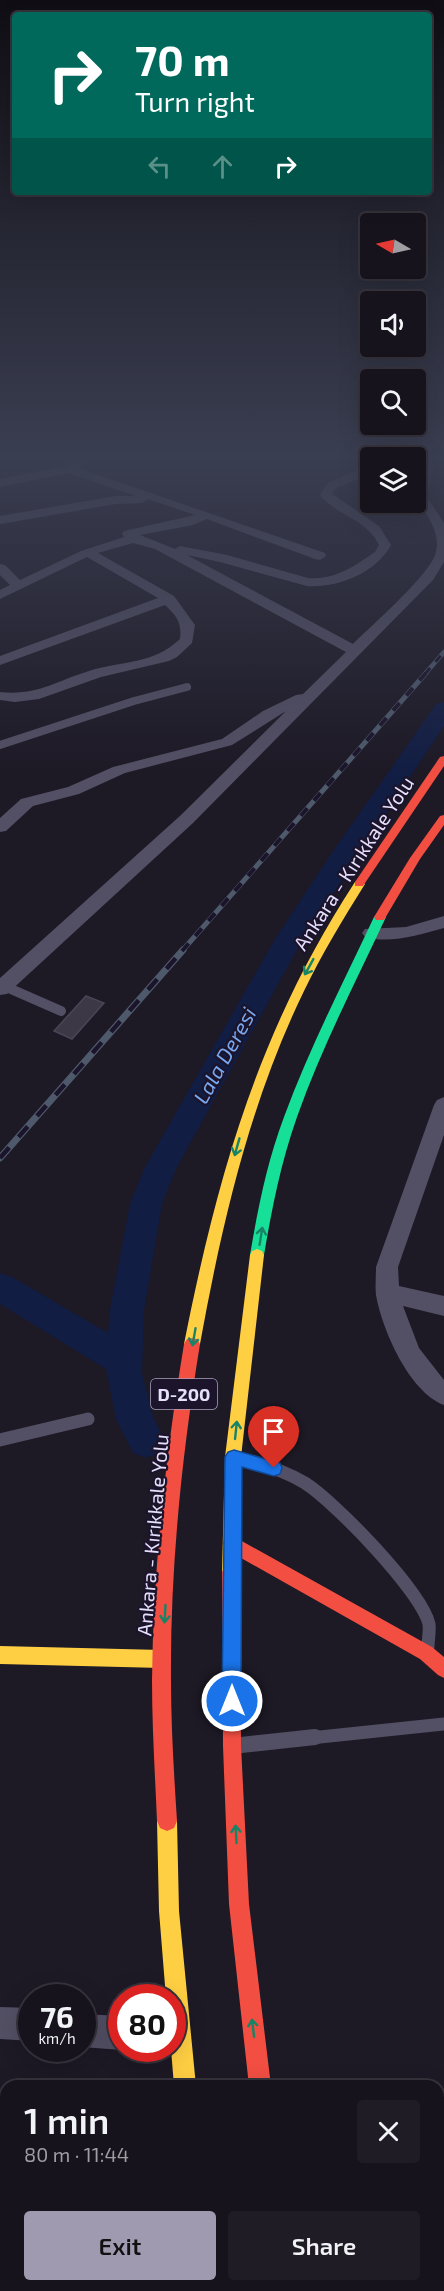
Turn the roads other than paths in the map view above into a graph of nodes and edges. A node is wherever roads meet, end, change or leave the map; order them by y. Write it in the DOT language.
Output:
graph roads {
  1 [pos="72,561"];
  2 [pos="103,561"];
  3 [pos="188,561"];
  4 [pos="232,561"];
  5 [pos="370,561"];
  6 [pos="438,561"];
  7 [pos="0,568"];
  8 [pos="19,586"];
  9 [pos="0,595"];
  10 [pos="169,599"];
  11 [pos="354,651"];
  12 [pos="0,661"];
  13 [pos="187,687"];
  14 [pos="316,690"];
  15 [pos="0,696"];
  16 [pos="0,745"];
  17 [pos="444,759"];
  18 [pos="444,818"];
  19 [pos="0,827"];
  20 [pos="442,925"];
  21 [pos="371,933"];
  22 [pos="2,988"];
  23 [pos="61,1011"];
  24 [pos="444,1105"];
  25 [pos="387,1293"];
  26 [pos="444,1306"];
  27 [pos="444,1394"];
  28 [pos="88,1419"];
  29 [pos="0,1440"];
  30 [pos="234,1457"];
  31 [pos="231,1543"];
  32 [pos="426,1653"];
  33 [pos="0,1655"];
  34 [pos="162,1659"];
  35 [pos="444,1669"];
  36 [pos="444,1724"];
  37 [pos="232,1746"];
  38 [pos="0,2023"];
  39 [pos="18,2024"];
  40 [pos="184,2080"];
  41 [pos="259,2080"];
  1 -- 8 [label="street"];
  2 -- 10 [label="street"];
  3 -- 11 [label="street"];
  4 -- 5 [label="street"];
  6 -- 11 [label="street"];
  7 -- 8 [label="street"];
  8 -- 9 [label="street"];
  10 -- 12 [label="street"];
  10 -- 15 [label="street"];
  11 -- 14 [label="street"];
  13 -- 16 [label="lane"];
  14 -- 19 [label="street"];
  14 -- 22 [label="street"];
  17 -- 34 [label="main road, Ankara - Kırıkkale Yolu / D-200, one-way"];
  18 -- 21 [label="main road, D-200"];
  20 -- 21 [label="street"];
  30 -- 21 [label="main road, D-200, one-way"];
  22 -- 23 [label="lane"];
  24 -- 25 [label="street"];
  25 -- 26 [label="street"];
  25 -- 27 [label="street"];
  28 -- 29 [label="lane"];
  30 -- 31 [label="main road, D-200"];
  30 -- 32 [label="lane"];
  31 -- 32 [label="main road"];
  31 -- 37 [label="main road, D-200"];
  32 -- 35 [label="main road"];
  33 -- 34 [label="main road"];
  34 -- 40 [label="main road, Ankara - Kırıkkale Yolu / D-200"];
  36 -- 37 [label="lane"];
  41 -- 37 [label="main road, D-200, one-way"];
  38 -- 39 [label="street"];
}
